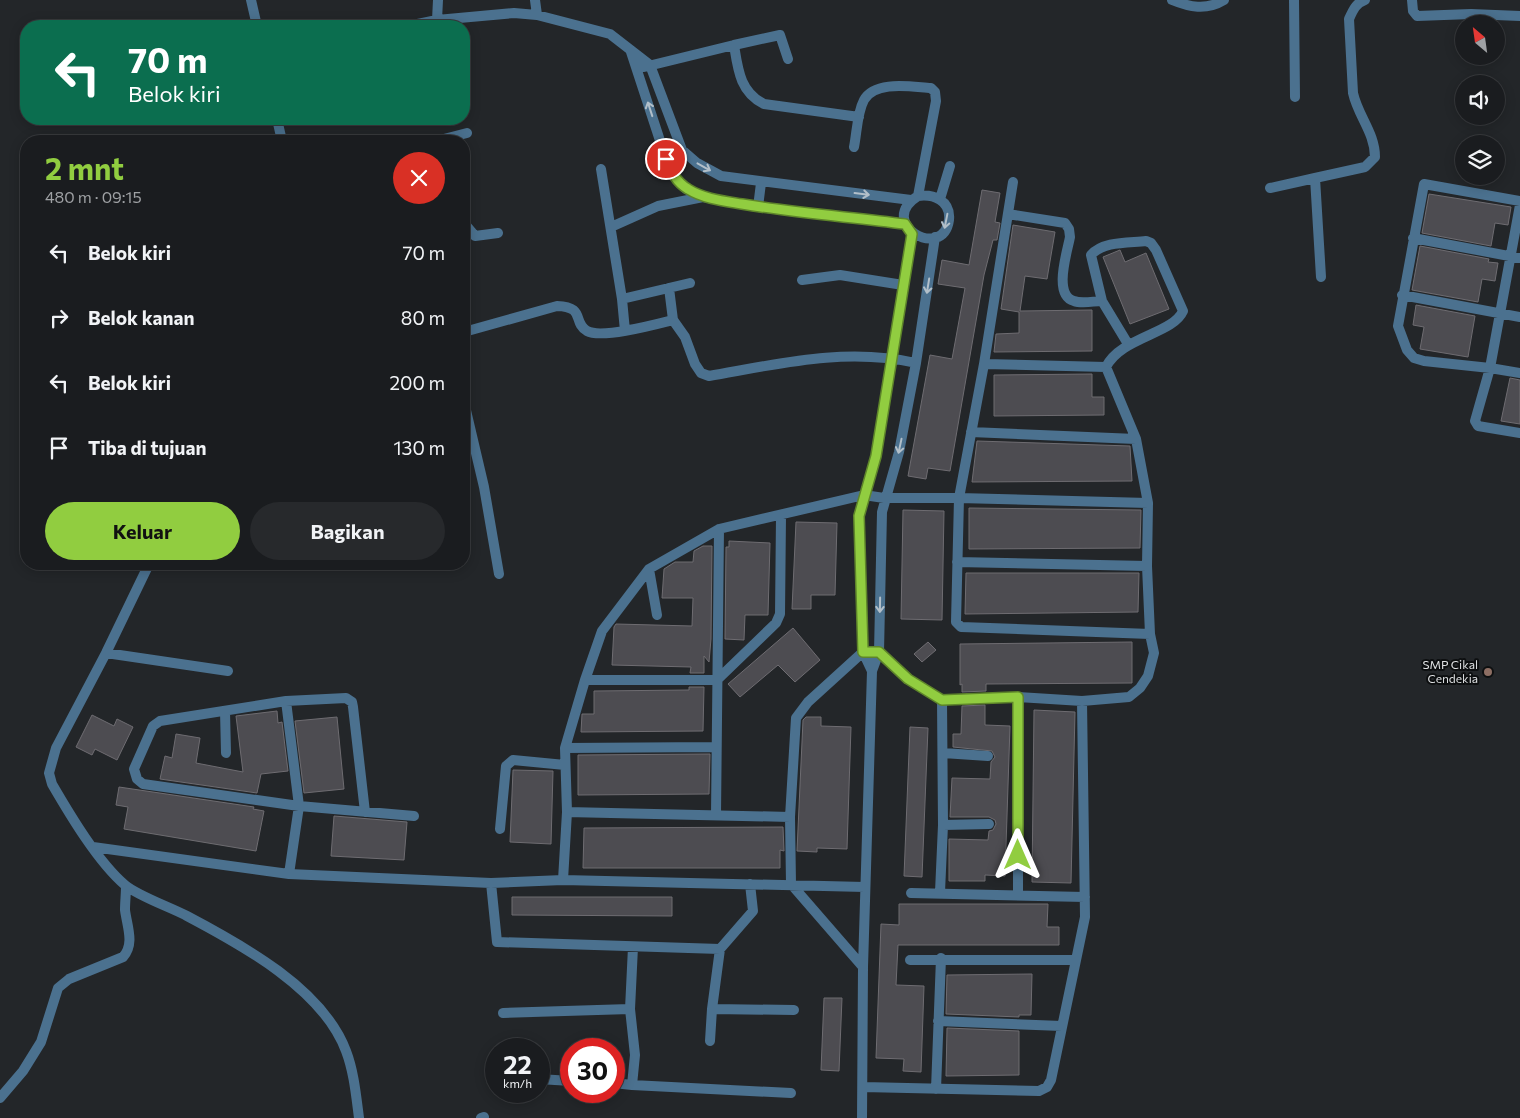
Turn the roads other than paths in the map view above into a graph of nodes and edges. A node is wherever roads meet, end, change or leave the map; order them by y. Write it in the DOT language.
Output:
graph roads {
  1 [pos="251,0"];
  2 [pos="438,0"];
  3 [pos="535,0"];
  4 [pos="1172,0"];
  5 [pos="1224,0"];
  6 [pos="1294,0"];
  7 [pos="1365,0"];
  8 [pos="1412,0"];
  9 [pos="538,15"];
  10 [pos="1520,16"];
  11 [pos="256,20"];
  12 [pos="437,20"];
  13 [pos="734,45"];
  14 [pos="631,52"];
  15 [pos="788,59"];
  16 [pos="650,65"];
  17 [pos="637,69"];
  18 [pos="1296,97"];
  19 [pos="859,117"];
  20 [pos="467,133"];
  21 [pos="459,135"];
  22 [pos="854,146"];
  23 [pos="950,166"];
  24 [pos="601,169"];
  25 [pos="1315,178"];
  26 [pos="1013,182"];
  27 [pos="761,183"];
  28 [pos="1270,188"];
  29 [pos="702,197"];
  30 [pos="914,198"];
  31 [pos="940,199"];
  32 [pos="1520,201"];
  33 [pos="1520,205"];
  34 [pos="758,207"];
  35 [pos="1008,214"];
  36 [pos="905,224"];
  37 [pos="611,227"];
  38 [pos="470,230"];
  39 [pos="498,233"];
  40 [pos="912,234"];
  41 [pos="935,237"];
  42 [pos="1414,238"];
  43 [pos="1515,257"];
  44 [pos="1321,277"];
  45 [pos="802,280"];
  46 [pos="690,283"];
  47 [pos="903,285"];
  48 [pos="669,288"];
  49 [pos="1402,294"];
  50 [pos="622,299"];
  51 [pos="1102,301"];
  52 [pos="1500,313"];
  53 [pos="1520,317"];
  54 [pos="673,320"];
  55 [pos="470,330"];
  56 [pos="625,331"];
  57 [pos="1128,344"];
  58 [pos="892,357"];
  59 [pos="916,362"];
  60 [pos="984,364"];
  61 [pos="1106,367"];
  62 [pos="1490,368"];
  63 [pos="1520,373"];
  64 [pos="470,428"];
  65 [pos="971,432"];
  66 [pos="1520,433"];
  67 [pos="1136,439"];
  68 [pos="864,495"];
  69 [pos="884,498"];
  70 [pos="959,498"];
  71 [pos="1148,503"];
  72 [pos="780,516"];
  73 [pos="719,529"];
  74 [pos="957,562"];
  75 [pos="1147,566"];
  76 [pos="146,570"];
  77 [pos="649,570"];
  78 [pos="499,574"];
  79 [pos="656,614"];
  80 [pos="1150,634"];
  81 [pos="863,652"];
  82 [pos="879,652"];
  83 [pos="106,653"];
  84 [pos="228,671"];
  85 [pos="872,671"];
  86 [pos="585,680"];
  87 [pos="717,680"];
  88 [pos="1018,697"];
  89 [pos="942,700"];
  90 [pos="286,701"];
  91 [pos="1082,701"];
  92 [pos="225,711"];
  93 [pos="716,747"];
  94 [pos="565,748"];
  95 [pos="226,753"];
  96 [pos="943,754"];
  97 [pos="988,756"];
  98 [pos="565,766"];
  99 [pos="300,806"];
  100 [pos="365,812"];
  101 [pos="567,812"];
  102 [pos="716,815"];
  103 [pos="414,816"];
  104 [pos="790,816"];
  105 [pos="989,824"];
  106 [pos="943,825"];
  107 [pos="500,829"];
  108 [pos="92,847"];
  109 [pos="288,874"];
  110 [pos="563,880"];
  111 [pos="491,883"];
  112 [pos="750,884"];
  113 [pos="791,884"];
  114 [pos="126,886"];
  115 [pos="865,886"];
  116 [pos="940,892"];
  117 [pos="912,893"];
  118 [pos="1018,895"];
  119 [pos="1084,897"];
  120 [pos="633,947"];
  121 [pos="720,949"];
  122 [pos="940,958"];
  123 [pos="910,960"];
  124 [pos="1075,960"];
  125 [pos="863,967"];
  126 [pos="630,1009"];
  127 [pos="712,1009"];
  128 [pos="794,1010"];
  129 [pos="503,1013"];
  130 [pos="938,1021"];
  131 [pos="1062,1026"];
  132 [pos="710,1040"];
  133 [pos="625,1085"];
  134 [pos="632,1085"];
  135 [pos="863,1087"];
  136 [pos="936,1089"];
  137 [pos="791,1093"];
  138 [pos="0,1098"];
  139 [pos="359,1118"];
  140 [pos="862,1118"];
  1 -- 11 [label="street"];
  2 -- 12 [label="street"];
  3 -- 9 [label="street"];
  4 -- 5 [label="street"];
  6 -- 18 [label="street"];
  7 -- 25 [label="street"];
  8 -- 10 [label="street"];
  9 -- 12 [label="street"];
  9 -- 14 [label="street"];
  13 -- 15 [label="street"];
  13 -- 16 [label="street"];
  13 -- 19 [label="street"];
  14 -- 16 [label="street"];
  14 -- 17 [label="street"];
  16 -- 17 [label="street"];
  16 -- 27 [label="street, one-way"];
  29 -- 17 [label="street, one-way"];
  19 -- 22 [label="street"];
  19 -- 30 [label="street"];
  20 -- 21 [label="street"];
  23 -- 31 [label="street"];
  24 -- 37 [label="street"];
  25 -- 28 [label="street"];
  25 -- 44 [label="street"];
  26 -- 35 [label="street"];
  27 -- 30 [label="street, one-way"];
  27 -- 34 [label="street"];
  29 -- 34 [label="street"];
  29 -- 37 [label="street"];
  30 -- 31 [label="street"];
  30 -- 36 [label="street"];
  31 -- 41 [label="street, one-way"];
  32 -- 42 [label="street"];
  33 -- 43 [label="street"];
  34 -- 36 [label="street"];
  35 -- 51 [label="street"];
  35 -- 60 [label="street"];
  36 -- 40 [label="street"];
  37 -- 50 [label="street"];
  38 -- 39 [label="street"];
  40 -- 41 [label="street"];
  40 -- 47 [label="street"];
  41 -- 59 [label="street, one-way"];
  42 -- 43 [label="street"];
  42 -- 49 [label="street"];
  43 -- 52 [label="street"];
  45 -- 47 [label="street"];
  46 -- 48 [label="street"];
  47 -- 58 [label="street"];
  48 -- 50 [label="street"];
  48 -- 54 [label="street"];
  49 -- 52 [label="street"];
  49 -- 62 [label="street"];
  50 -- 56 [label="street"];
  51 -- 57 [label="street"];
  51 -- 57 [label="street"];
  52 -- 53 [label="street"];
  52 -- 62 [label="street"];
  54 -- 56 [label="street"];
  54 -- 58 [label="street"];
  55 -- 56 [label="street"];
  57 -- 61 [label="street"];
  58 -- 59 [label="street"];
  58 -- 68 [label="street"];
  59 -- 69 [label="street, one-way"];
  60 -- 61 [label="street"];
  60 -- 65 [label="street"];
  61 -- 67 [label="street"];
  62 -- 63 [label="street"];
  62 -- 66 [label="street"];
  64 -- 78 [label="street"];
  65 -- 67 [label="street"];
  65 -- 70 [label="street"];
  67 -- 71 [label="street"];
  68 -- 69 [label="street"];
  68 -- 72 [label="street"];
  68 -- 81 [label="street"];
  69 -- 70 [label="street"];
  69 -- 82 [label="street, one-way"];
  70 -- 71 [label="street"];
  70 -- 74 [label="street"];
  71 -- 75 [label="street"];
  72 -- 73 [label="street"];
  72 -- 87 [label="street"];
  73 -- 77 [label="street"];
  73 -- 87 [label="street"];
  74 -- 75 [label="street"];
  74 -- 80 [label="street"];
  75 -- 80 [label="street"];
  76 -- 83 [label="street"];
  77 -- 79 [label="street"];
  77 -- 86 [label="street"];
  80 -- 91 [label="street"];
  81 -- 82 [label="street"];
  81 -- 85 [label="street"];
  81 -- 104 [label="street"];
  82 -- 85 [label="street"];
  82 -- 89 [label="street"];
  83 -- 84 [label="street"];
  83 -- 108 [label="street"];
  85 -- 115 [label="street"];
  86 -- 87 [label="street"];
  86 -- 94 [label="street"];
  87 -- 93 [label="street"];
  88 -- 89 [label="street"];
  88 -- 91 [label="street"];
  88 -- 118 [label="street"];
  89 -- 96 [label="street"];
  90 -- 92 [label="street"];
  90 -- 99 [label="street"];
  90 -- 100 [label="street"];
  91 -- 119 [label="street"];
  92 -- 95 [label="street"];
  92 -- 99 [label="street"];
  93 -- 94 [label="street"];
  93 -- 102 [label="street"];
  94 -- 98 [label="street"];
  96 -- 97 [label="street"];
  96 -- 106 [label="street"];
  98 -- 101 [label="street"];
  98 -- 107 [label="street"];
  99 -- 100 [label="street"];
  99 -- 109 [label="street"];
  100 -- 103 [label="street"];
  101 -- 102 [label="street"];
  101 -- 110 [label="street"];
  102 -- 104 [label="street"];
  104 -- 113 [label="street"];
  105 -- 106 [label="street"];
  106 -- 116 [label="street"];
  108 -- 109 [label="street"];
  108 -- 114 [label="street"];
  109 -- 111 [label="street"];
  110 -- 111 [label="street"];
  110 -- 112 [label="street"];
  111 -- 120 [label="street"];
  112 -- 113 [label="street"];
  112 -- 121 [label="street"];
  113 -- 115 [label="street"];
  113 -- 125 [label="street"];
  114 -- 138 [label="street"];
  114 -- 139 [label="street"];
  115 -- 125 [label="street"];
  116 -- 117 [label="street"];
  116 -- 118 [label="street"];
  118 -- 119 [label="street"];
  119 -- 124 [label="street"];
  120 -- 121 [label="street"];
  120 -- 126 [label="street"];
  121 -- 127 [label="street"];
  122 -- 123 [label="street"];
  122 -- 124 [label="street"];
  122 -- 130 [label="street"];
  124 -- 131 [label="street"];
  125 -- 135 [label="street"];
  126 -- 129 [label="street"];
  126 -- 134 [label="street"];
  127 -- 128 [label="street"];
  127 -- 132 [label="street"];
  130 -- 131 [label="street"];
  130 -- 136 [label="street"];
  131 -- 136 [label="street"];
  133 -- 134 [label="street"];
  134 -- 137 [label="street"];
  135 -- 136 [label="street"];
  135 -- 140 [label="street"];
}
